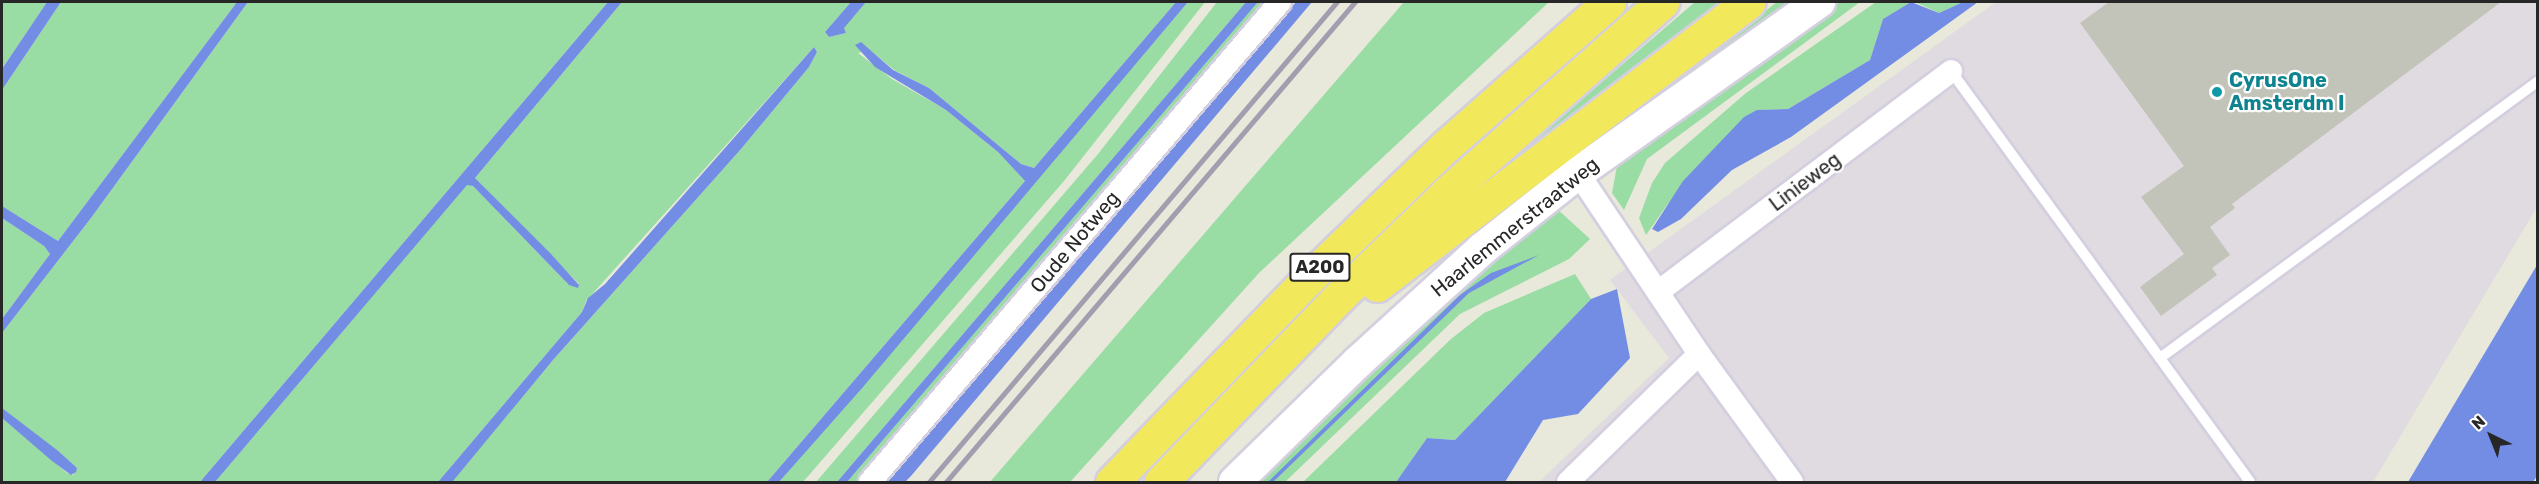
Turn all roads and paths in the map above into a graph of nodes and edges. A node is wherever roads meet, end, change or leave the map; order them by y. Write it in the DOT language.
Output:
graph roads {
  1 [pos="1280,2"];
  2 [pos="1591,2"];
  3 [pos="1609,2"];
  4 [pos="1662,2"];
  5 [pos="1749,2"];
  6 [pos="1818,2"];
  7 [pos="1539,62"];
  8 [pos="1951,71"];
  9 [pos="2538,81"];
  10 [pos="1578,173"];
  11 [pos="1658,292"];
  12 [pos="1284,354"];
  13 [pos="1699,354"];
  14 [pos="2160,358"];
  15 [pos="870,483"];
  16 [pos="1112,483"];
  17 [pos="1161,483"];
  18 [pos="1235,483"];
  19 [pos="1568,483"];
  20 [pos="1792,483"];
  21 [pos="2250,483"];
  1 -- 15 [label="street, Oude Notweg"];
  2 -- 7 [label="highway, A200"];
  3 -- 7 [label="highway, A200"];
  4 -- 12 [label="highway, A200"];
  5 -- 12 [label="highway, A200"];
  6 -- 10 [label="main road, Haarlemmerstraatweg"];
  7 -- 16 [label="highway, A200"];
  8 -- 11 [label="street, Linieweg"];
  8 -- 14 [label="lane"];
  9 -- 14 [label="lane"];
  10 -- 11 [label="street"];
  10 -- 18 [label="main road, Haarlemmerstraatweg"];
  11 -- 13 [label="street"];
  12 -- 17 [label="highway, A200"];
  13 -- 19 [label="street"];
  13 -- 20 [label="street"];
  14 -- 21 [label="lane"];
}
